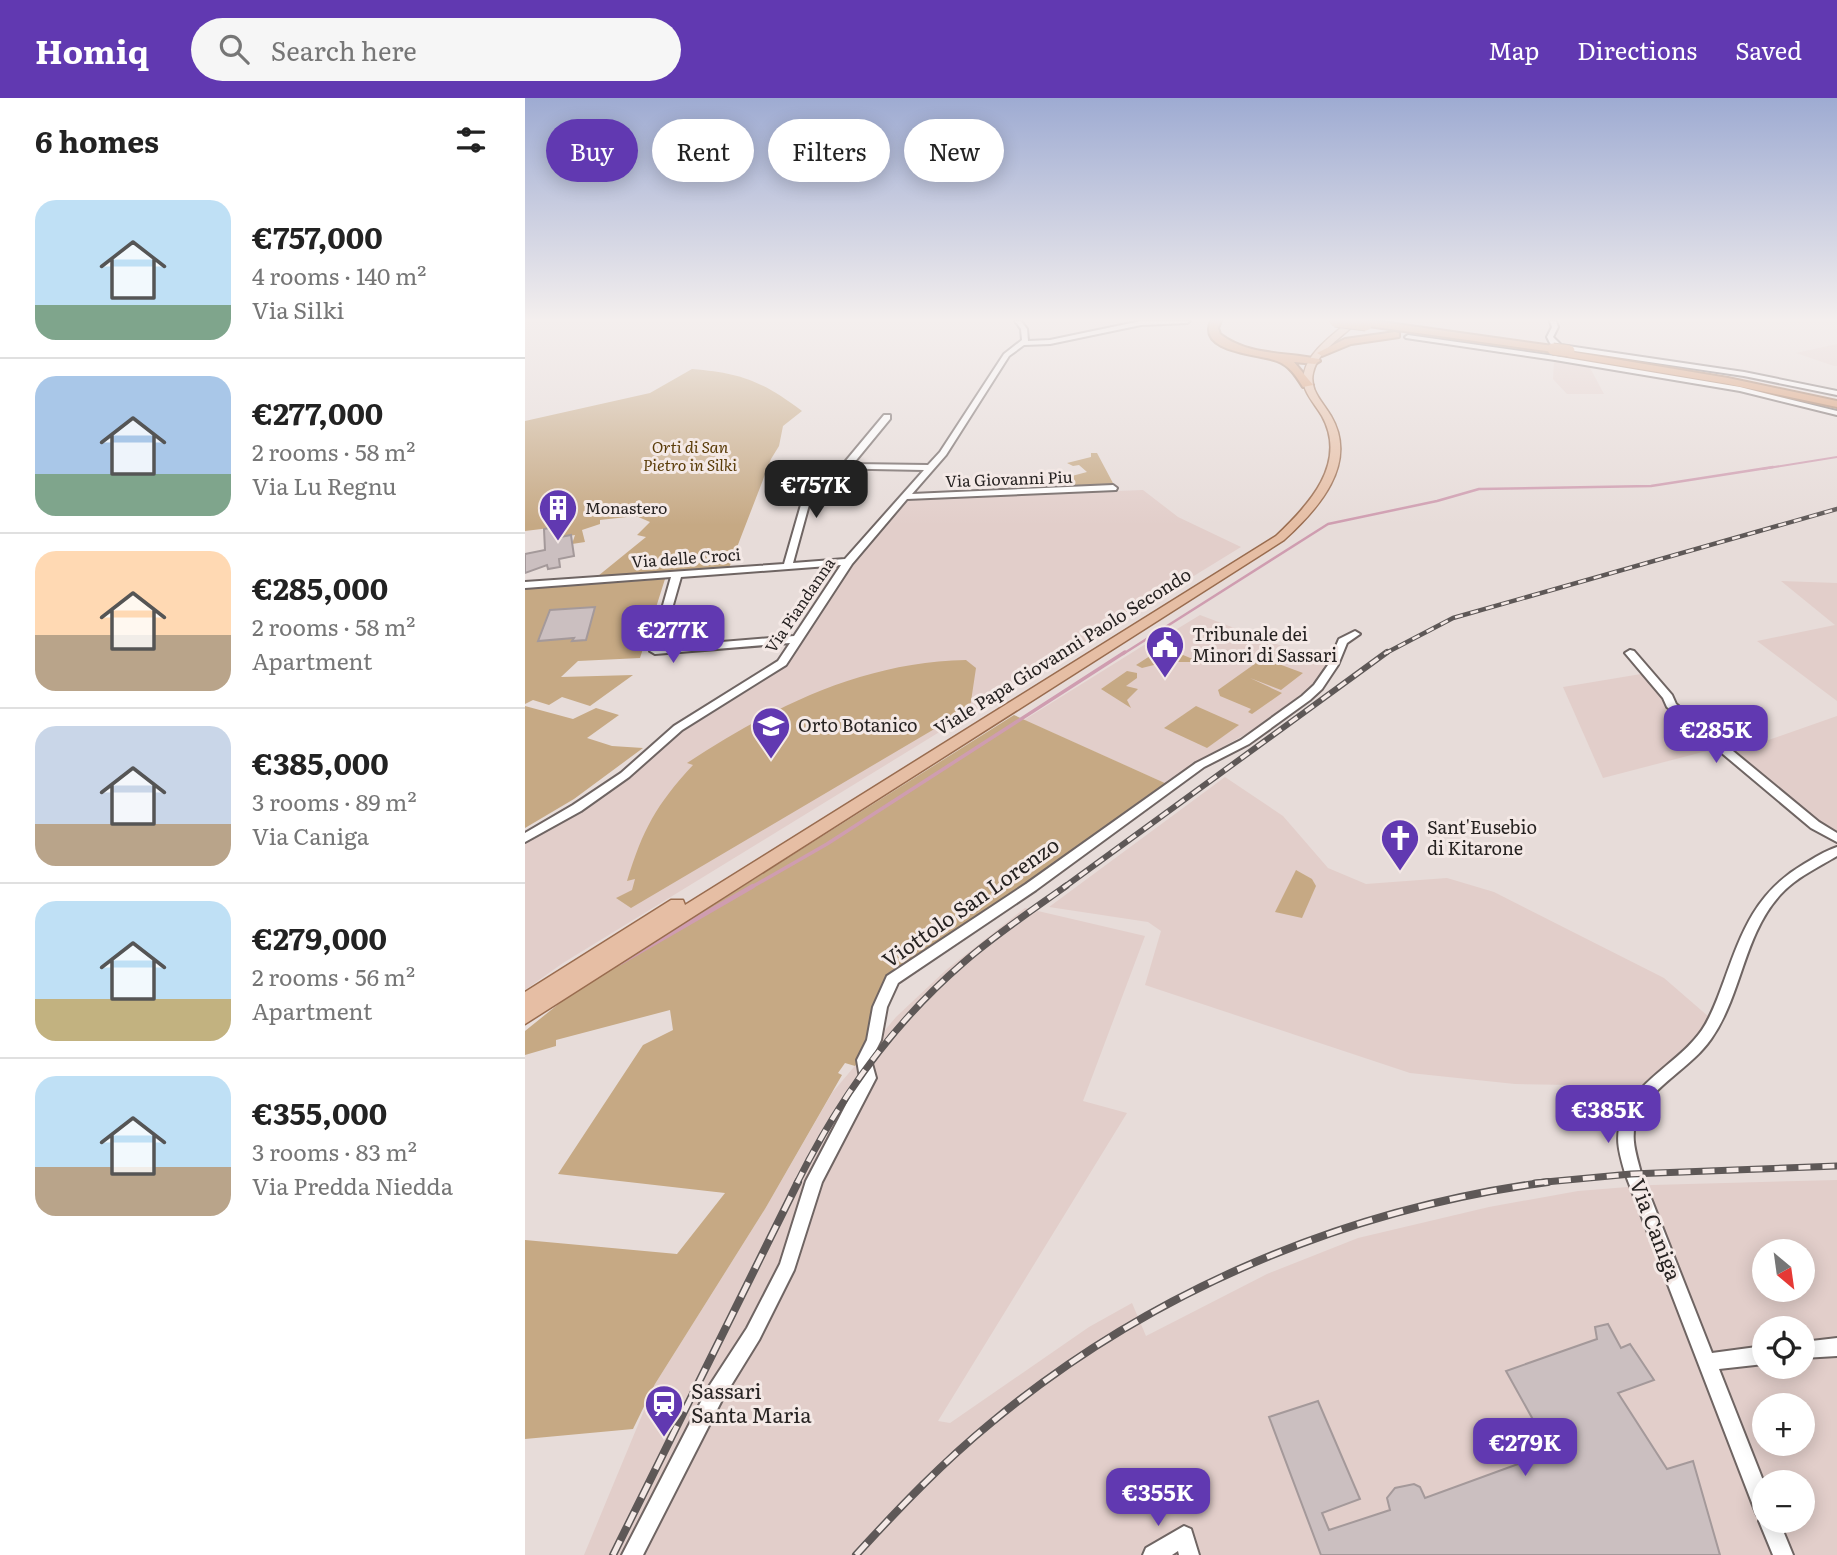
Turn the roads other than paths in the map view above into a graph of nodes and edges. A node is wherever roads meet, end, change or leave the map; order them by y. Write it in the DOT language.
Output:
graph roads {
  1 [pos="983,389"];
  2 [pos="1309,389"];
  3 [pos="1740,389"];
  4 [pos="1769,389"];
  5 [pos="1817,389"];
  6 [pos="1837,393"];
  7 [pos="1837,402"];
  8 [pos="1320,408"];
  9 [pos="1837,413"];
  10 [pos="887,417"];
  11 [pos="848,464"];
  12 [pos="931,468"];
  13 [pos="1113,488"];
  14 [pos="906,497"];
  15 [pos="848,562"];
  16 [pos="788,566"];
  17 [pos="677,574"];
  18 [pos="525,585"];
  19 [pos="1355,634"];
  20 [pos="798,639"];
  21 [pos="1630,653"];
  22 [pos="525,838"];
  23 [pos="1837,838"];
  24 [pos="1837,851"];
  25 [pos="525,1001"];
  26 [pos="525,1017"];
  27 [pos="1837,1347"];
  28 [pos="1815,1349"];
  29 [pos="1752,1356"];
  30 [pos="1707,1362"];
  31 [pos="1752,1477"];
  32 [pos="1774,1533"];
  33 [pos="632,1555"];
  34 [pos="1153,1555"];
  35 [pos="1189,1555"];
  36 [pos="1782,1555"];
  1 -- 12 [label="street, Via Piandanna"];
  2 -- 8 [label="main road, Viale Papa Giovanni Paolo Secondo"];
  3 -- 9 [label="street"];
  4 -- 7 [label="highway"];
  5 -- 6 [label="street"];
  8 -- 25 [label="main road, Viale Papa Giovanni Paolo Secondo"];
  8 -- 26 [label="main road, Viale Papa Giovanni Paolo Secondo"];
  10 -- 11 [label="street"];
  11 -- 12 [label="street"];
  11 -- 16 [label="street"];
  12 -- 14 [label="street, Via Piandanna"];
  13 -- 14 [label="street, Via Giovanni Piu"];
  14 -- 15 [label="street, Via Piandanna"];
  15 -- 16 [label="street, Via delle Croci"];
  15 -- 20 [label="street, Via Piandanna"];
  16 -- 17 [label="street, Via delle Croci"];
  17 -- 18 [label="street, Via delle Croci"];
  17 -- 20 [label="street"];
  19 -- 33 [label="street, Viottolo San Lorenzo"];
  20 -- 22 [label="street, Via Piandanna"];
  21 -- 23 [label="street"];
  24 -- 30 [label="street, Via Caniga"];
  27 -- 28 [label="street"];
  29 -- 30 [label="street"];
  30 -- 31 [label="street, Via Caniga"];
  32 -- 36 [label="street"];
  34 -- 35 [label="street"];
}
